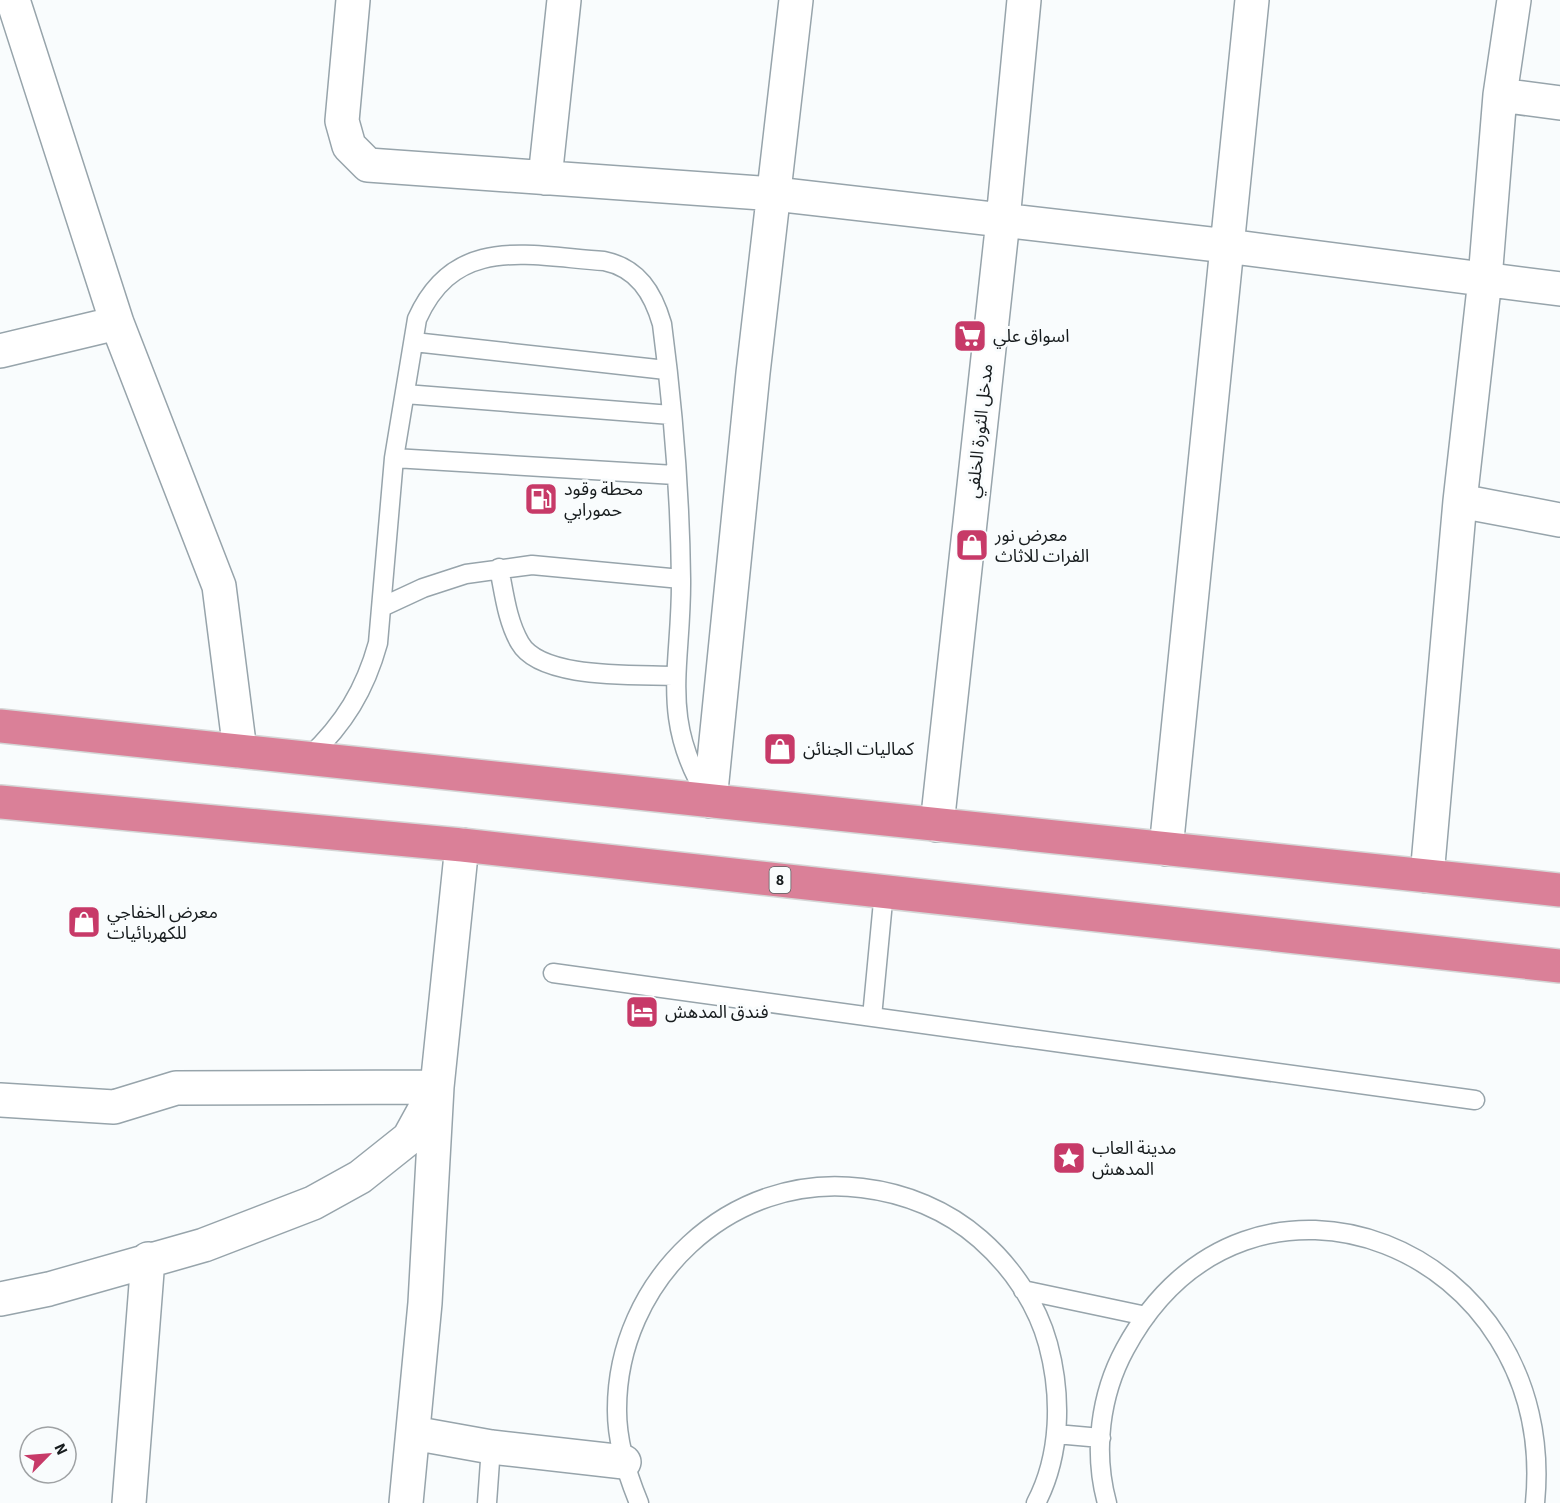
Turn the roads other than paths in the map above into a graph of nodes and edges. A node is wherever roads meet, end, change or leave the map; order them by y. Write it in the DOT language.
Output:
graph roads {
  1 [pos="13,0"];
  2 [pos="353,0"];
  3 [pos="564,0"];
  4 [pos="796,0"];
  5 [pos="1024,0"];
  6 [pos="1252,0"];
  7 [pos="1514,0"];
  8 [pos="1500,95"];
  9 [pos="1560,103"];
  10 [pos="545,178"];
  11 [pos="775,194"];
  12 [pos="1003,220"];
  13 [pos="1227,246"];
  14 [pos="1485,279"];
  15 [pos="1560,289"];
  16 [pos="117,323"];
  17 [pos="414,342"];
  18 [pos="0,351"];
  19 [pos="666,370"];
  20 [pos="405,394"];
  21 [pos="671,415"];
  22 [pos="394,458"];
  23 [pos="675,475"];
  24 [pos="1460,501"];
  25 [pos="1560,520"];
  26 [pos="499,568"];
  27 [pos="681,579"];
  28 [pos="382,607"];
  29 [pos="676,676"];
  30 [pos="0,726"];
  31 [pos="240,752"];
  32 [pos="309,757"];
  33 [pos="710,801"];
  34 [pos="0,802"];
  35 [pos="937,825"];
  36 [pos="462,845"];
  37 [pos="1166,849"];
  38 [pos="1427,876"];
  39 [pos="1560,890"];
  40 [pos="884,891"];
  41 [pos="1560,966"];
  42 [pos="553,973"];
  43 [pos="872,1017"];
  44 [pos="437,1087"];
  45 [pos="0,1100"];
  46 [pos="1475,1100"];
  47 [pos="148,1259"];
  48 [pos="1023,1290"];
  49 [pos="0,1299"];
  50 [pos="1146,1316"];
  51 [pos="413,1433"];
  52 [pos="1056,1434"];
  53 [pos="1101,1438"];
  54 [pos="491,1447"];
  55 [pos="624,1462"];
  56 [pos="129,1503"];
  57 [pos="406,1503"];
  58 [pos="487,1503"];
  59 [pos="639,1503"];
  60 [pos="1036,1503"];
  61 [pos="1107,1503"];
  62 [pos="1534,1503"];
  1 -- 16 [label="street"];
  2 -- 10 [label="street"];
  3 -- 10 [label="street"];
  4 -- 11 [label="street"];
  5 -- 12 [label="street, مدخل الثورة الخلفي"];
  6 -- 13 [label="street"];
  7 -- 8 [label="street"];
  8 -- 9 [label="street"];
  8 -- 14 [label="street"];
  10 -- 11 [label="street"];
  11 -- 12 [label="street"];
  11 -- 33 [label="street"];
  12 -- 13 [label="street"];
  12 -- 35 [label="street, مدخل الثورة الخلفي"];
  13 -- 14 [label="street"];
  13 -- 37 [label="street"];
  14 -- 15 [label="street"];
  14 -- 24 [label="street"];
  16 -- 18 [label="street"];
  16 -- 31 [label="street"];
  17 -- 19 [label="lane"];
  17 -- 19 [label="lane"];
  17 -- 20 [label="lane"];
  19 -- 21 [label="lane"];
  20 -- 21 [label="lane"];
  20 -- 22 [label="lane"];
  21 -- 23 [label="lane"];
  22 -- 23 [label="lane"];
  22 -- 28 [label="lane"];
  23 -- 27 [label="lane"];
  24 -- 25 [label="street"];
  24 -- 38 [label="street"];
  26 -- 27 [label="lane"];
  26 -- 28 [label="lane"];
  26 -- 29 [label="lane"];
  27 -- 29 [label="lane"];
  28 -- 32 [label="lane"];
  29 -- 33 [label="lane"];
  30 -- 31 [label="highway"];
  31 -- 32 [label="highway"];
  32 -- 33 [label="highway"];
  33 -- 35 [label="highway"];
  34 -- 36 [label="highway, 8"];
  35 -- 37 [label="highway"];
  36 -- 40 [label="highway, 8"];
  36 -- 44 [label="street"];
  37 -- 38 [label="highway"];
  38 -- 39 [label="highway"];
  40 -- 41 [label="highway, 8"];
  40 -- 43 [label="lane"];
  42 -- 43 [label="lane"];
  43 -- 46 [label="lane"];
  44 -- 45 [label="street"];
  44 -- 47 [label="street"];
  44 -- 51 [label="street"];
  47 -- 49 [label="street"];
  47 -- 56 [label="street"];
  48 -- 50 [label="lane"];
  48 -- 52 [label="lane"];
  48 -- 55 [label="lane"];
  50 -- 53 [label="lane"];
  50 -- 62 [label="lane"];
  51 -- 54 [label="street"];
  51 -- 57 [label="street"];
  52 -- 53 [label="lane"];
  52 -- 60 [label="lane"];
  53 -- 61 [label="lane"];
  54 -- 55 [label="street"];
  54 -- 58 [label="lane"];
  55 -- 59 [label="lane"];
}
